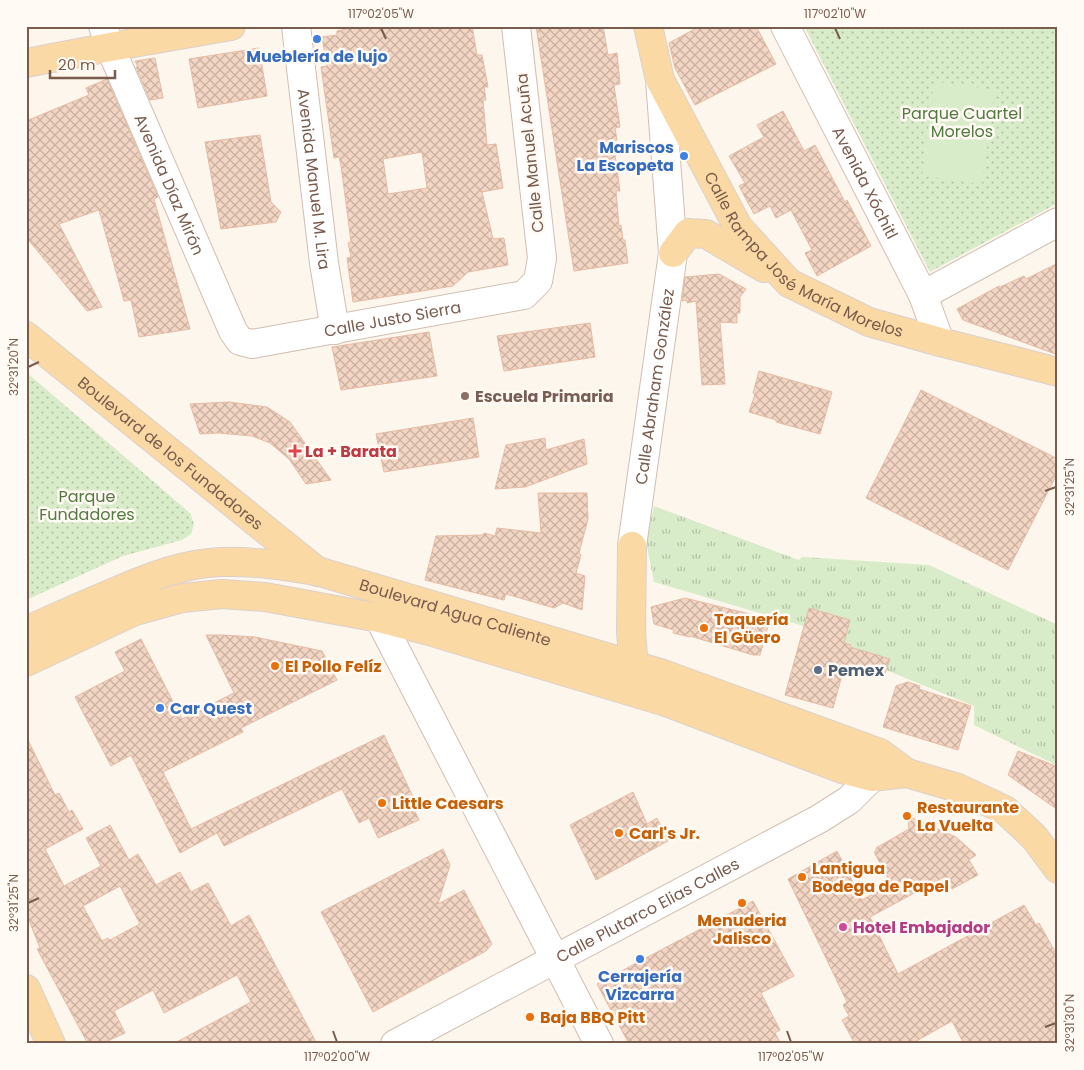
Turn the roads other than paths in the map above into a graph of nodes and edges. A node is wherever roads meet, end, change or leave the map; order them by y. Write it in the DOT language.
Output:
graph roads {
  1 [pos="231,26"];
  2 [pos="296,26"];
  3 [pos="516,26"];
  4 [pos="648,26"];
  5 [pos="785,26"];
  6 [pos="107,36"];
  7 [pos="26,63"];
  8 [pos="660,80"];
  9 [pos="1058,222"];
  10 [pos="673,253"];
  11 [pos="538,280"];
  12 [pos="789,283"];
  13 [pos="923,295"];
  14 [pos="335,330"];
  15 [pos="28,333"];
  16 [pos="240,341"];
  17 [pos="940,342"];
  18 [pos="1058,372"];
  19 [pos="632,546"];
  20 [pos="316,571"];
  21 [pos="378,618"];
  22 [pos="26,631"];
  23 [pos="26,662"];
  24 [pos="633,664"];
  25 [pos="636,693"];
  26 [pos="876,765"];
  27 [pos="1058,869"];
  28 [pos="555,958"];
  29 [pos="26,989"];
  30 [pos="52,1044"];
  31 [pos="395,1044"];
  32 [pos="599,1044"];
  1 -- 6 [label="main road"];
  2 -- 14 [label="street, Avenida Manuel M. Lira"];
  3 -- 11 [label="street, Calle Manuel Acuña"];
  4 -- 8 [label="main road, Calle Rampa José María Morelos"];
  5 -- 13 [label="street, Avenida Xóchitl"];
  6 -- 7 [label="main road"];
  6 -- 16 [label="street, Avenida Díaz Mirón"];
  8 -- 10 [label="street, Calle Abraham González"];
  8 -- 12 [label="main road, Calle Rampa José María Morelos"];
  9 -- 13 [label="street"];
  10 -- 12 [label="main road"];
  10 -- 19 [label="street, Calle Abraham González"];
  11 -- 14 [label="street, Calle Justo Sierra"];
  12 -- 17 [label="main road, Calle Rampa José María Morelos"];
  13 -- 17 [label="street, Avenida Xóchitl"];
  14 -- 16 [label="street, Calle Justo Sierra"];
  15 -- 20 [label="main road, Boulevard de los Fundadores"];
  17 -- 18 [label="main road, Calle Rampa José María Morelos"];
  19 -- 24 [label="main road, Calle Abraham González"];
  20 -- 21 [label="main road, Boulevard de los Fundadores"];
  20 -- 22 [label="main road, Boulevard Agua Caliente"];
  20 -- 24 [label="main road, Boulevard Agua Caliente"];
  21 -- 23 [label="main road, Boulevard Agua Caliente"];
  21 -- 25 [label="main road, Boulevard Agua Caliente"];
  21 -- 28 [label="street"];
  24 -- 25 [label="main road, Calle Abraham González"];
  24 -- 26 [label="main road, Boulevard Agua Caliente"];
  25 -- 26 [label="main road, Boulevard Agua Caliente"];
  26 -- 27 [label="main road"];
  26 -- 28 [label="street, Calle Plutarco Elias Calles"];
  28 -- 31 [label="street, Calle Plutarco Elias Calles"];
  28 -- 32 [label="street"];
  29 -- 30 [label="main road"];
}
